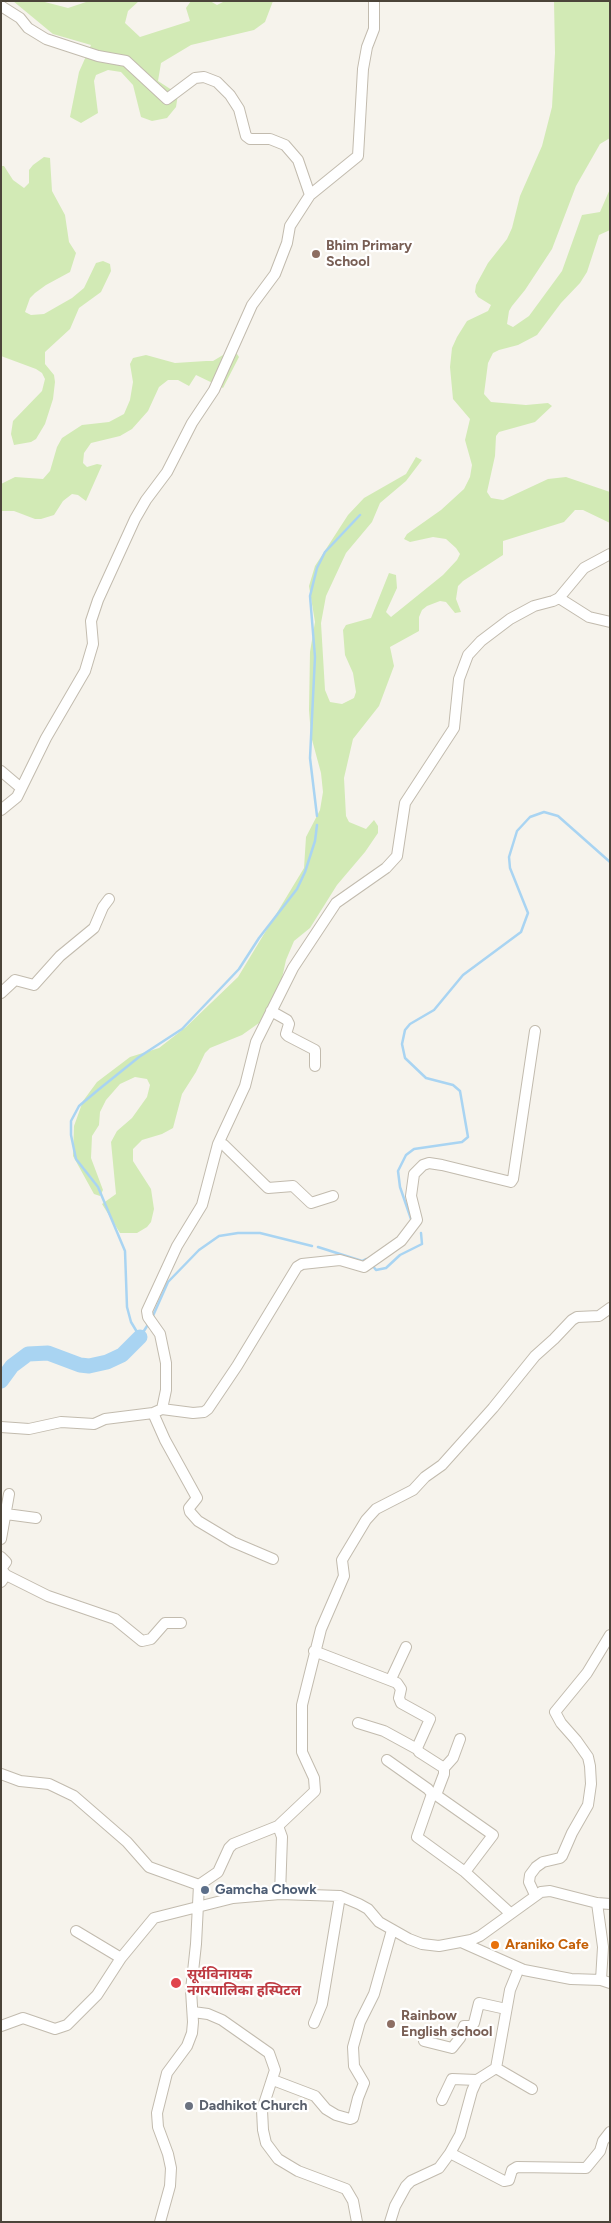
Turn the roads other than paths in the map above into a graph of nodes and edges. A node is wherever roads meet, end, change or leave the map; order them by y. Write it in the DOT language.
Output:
graph roads {
  1 [pos="374,1"];
  2 [pos="1,6"];
  3 [pos="310,195"];
  4 [pos="610,554"];
  5 [pos="559,598"];
  6 [pos="610,622"];
  7 [pos="1,771"];
  8 [pos="21,788"];
  9 [pos="1,810"];
  10 [pos="109,899"];
  11 [pos="1,993"];
  12 [pos="271,1011"];
  13 [pos="535,1031"];
  14 [pos="315,1066"];
  15 [pos="218,1144"];
  16 [pos="333,1196"];
  17 [pos="610,1308"];
  18 [pos="158,1411"];
  19 [pos="1,1427"];
  20 [pos="9,1494"];
  21 [pos="6,1514"];
  22 [pos="36,1518"];
  23 [pos="1,1539"];
  24 [pos="1,1557"];
  25 [pos="273,1559"];
  26 [pos="4,1578"];
  27 [pos="180,1623"];
  28 [pos="610,1635"];
  29 [pos="406,1647"];
  30 [pos="314,1651"];
  31 [pos="391,1679"];
  32 [pos="358,1723"];
  33 [pos="460,1739"];
  34 [pos="417,1749"];
  35 [pos="387,1760"];
  36 [pos="444,1768"];
  37 [pos="1,1774"];
  38 [pos="434,1794"];
  39 [pos="278,1826"];
  40 [pos="465,1872"];
  41 [pos="199,1886"];
  42 [pos="280,1894"];
  43 [pos="535,1895"];
  44 [pos="340,1896"];
  45 [pos="597,1903"];
  46 [pos="610,1904"];
  47 [pos="197,1906"];
  48 [pos="510,1914"];
  49 [pos="392,1930"];
  50 [pos="76,1931"];
  51 [pos="461,1942"];
  52 [pos="121,1958"];
  53 [pos="519,1968"];
  54 [pos="606,1982"];
  55 [pos="506,2009"];
  56 [pos="193,2012"];
  57 [pos="314,2023"];
  58 [pos="1,2026"];
  59 [pos="424,2041"];
  60 [pos="496,2068"];
  61 [pos="273,2080"];
  62 [pos="477,2080"];
  63 [pos="532,2089"];
  64 [pos="442,2100"];
  65 [pos="610,2132"];
  66 [pos="450,2153"];
  67 [pos="160,2222"];
  68 [pos="357,2222"];
  69 [pos="390,2222"];
  1 -- 3 [label="street"];
  2 -- 3 [label="street"];
  3 -- 8 [label="street"];
  4 -- 5 [label="street"];
  5 -- 6 [label="street"];
  5 -- 12 [label="street"];
  7 -- 8 [label="street"];
  8 -- 9 [label="street"];
  10 -- 11 [label="street"];
  12 -- 14 [label="street"];
  12 -- 15 [label="street"];
  13 -- 18 [label="street"];
  15 -- 16 [label="street"];
  15 -- 18 [label="street"];
  17 -- 30 [label="street"];
  18 -- 19 [label="street"];
  18 -- 25 [label="street"];
  20 -- 21 [label="street"];
  21 -- 22 [label="street"];
  21 -- 23 [label="street"];
  24 -- 26 [label="street"];
  26 -- 27 [label="street"];
  28 -- 43 [label="street"];
  29 -- 31 [label="street"];
  30 -- 31 [label="street"];
  30 -- 39 [label="street"];
  31 -- 34 [label="street"];
  32 -- 34 [label="street"];
  33 -- 36 [label="street"];
  34 -- 36 [label="street"];
  35 -- 38 [label="street"];
  36 -- 38 [label="street"];
  37 -- 41 [label="street"];
  38 -- 40 [label="street"];
  38 -- 40 [label="street"];
  39 -- 41 [label="street"];
  39 -- 42 [label="street"];
  40 -- 48 [label="street"];
  41 -- 47 [label="street"];
  42 -- 44 [label="street"];
  42 -- 47 [label="street"];
  43 -- 45 [label="street"];
  43 -- 48 [label="street"];
  44 -- 49 [label="street"];
  44 -- 57 [label="street"];
  45 -- 46 [label="street"];
  45 -- 54 [label="street"];
  47 -- 52 [label="street"];
  47 -- 56 [label="street"];
  48 -- 51 [label="street"];
  49 -- 51 [label="street"];
  49 -- 61 [label="street"];
  50 -- 52 [label="street"];
  51 -- 53 [label="street"];
  52 -- 58 [label="street"];
  53 -- 54 [label="street"];
  53 -- 55 [label="street"];
  55 -- 59 [label="street"];
  55 -- 60 [label="street"];
  56 -- 61 [label="street"];
  56 -- 67 [label="street"];
  60 -- 62 [label="street"];
  60 -- 63 [label="street"];
  61 -- 68 [label="street"];
  62 -- 64 [label="street"];
  62 -- 66 [label="street"];
  65 -- 66 [label="street"];
  66 -- 69 [label="street"];
}
